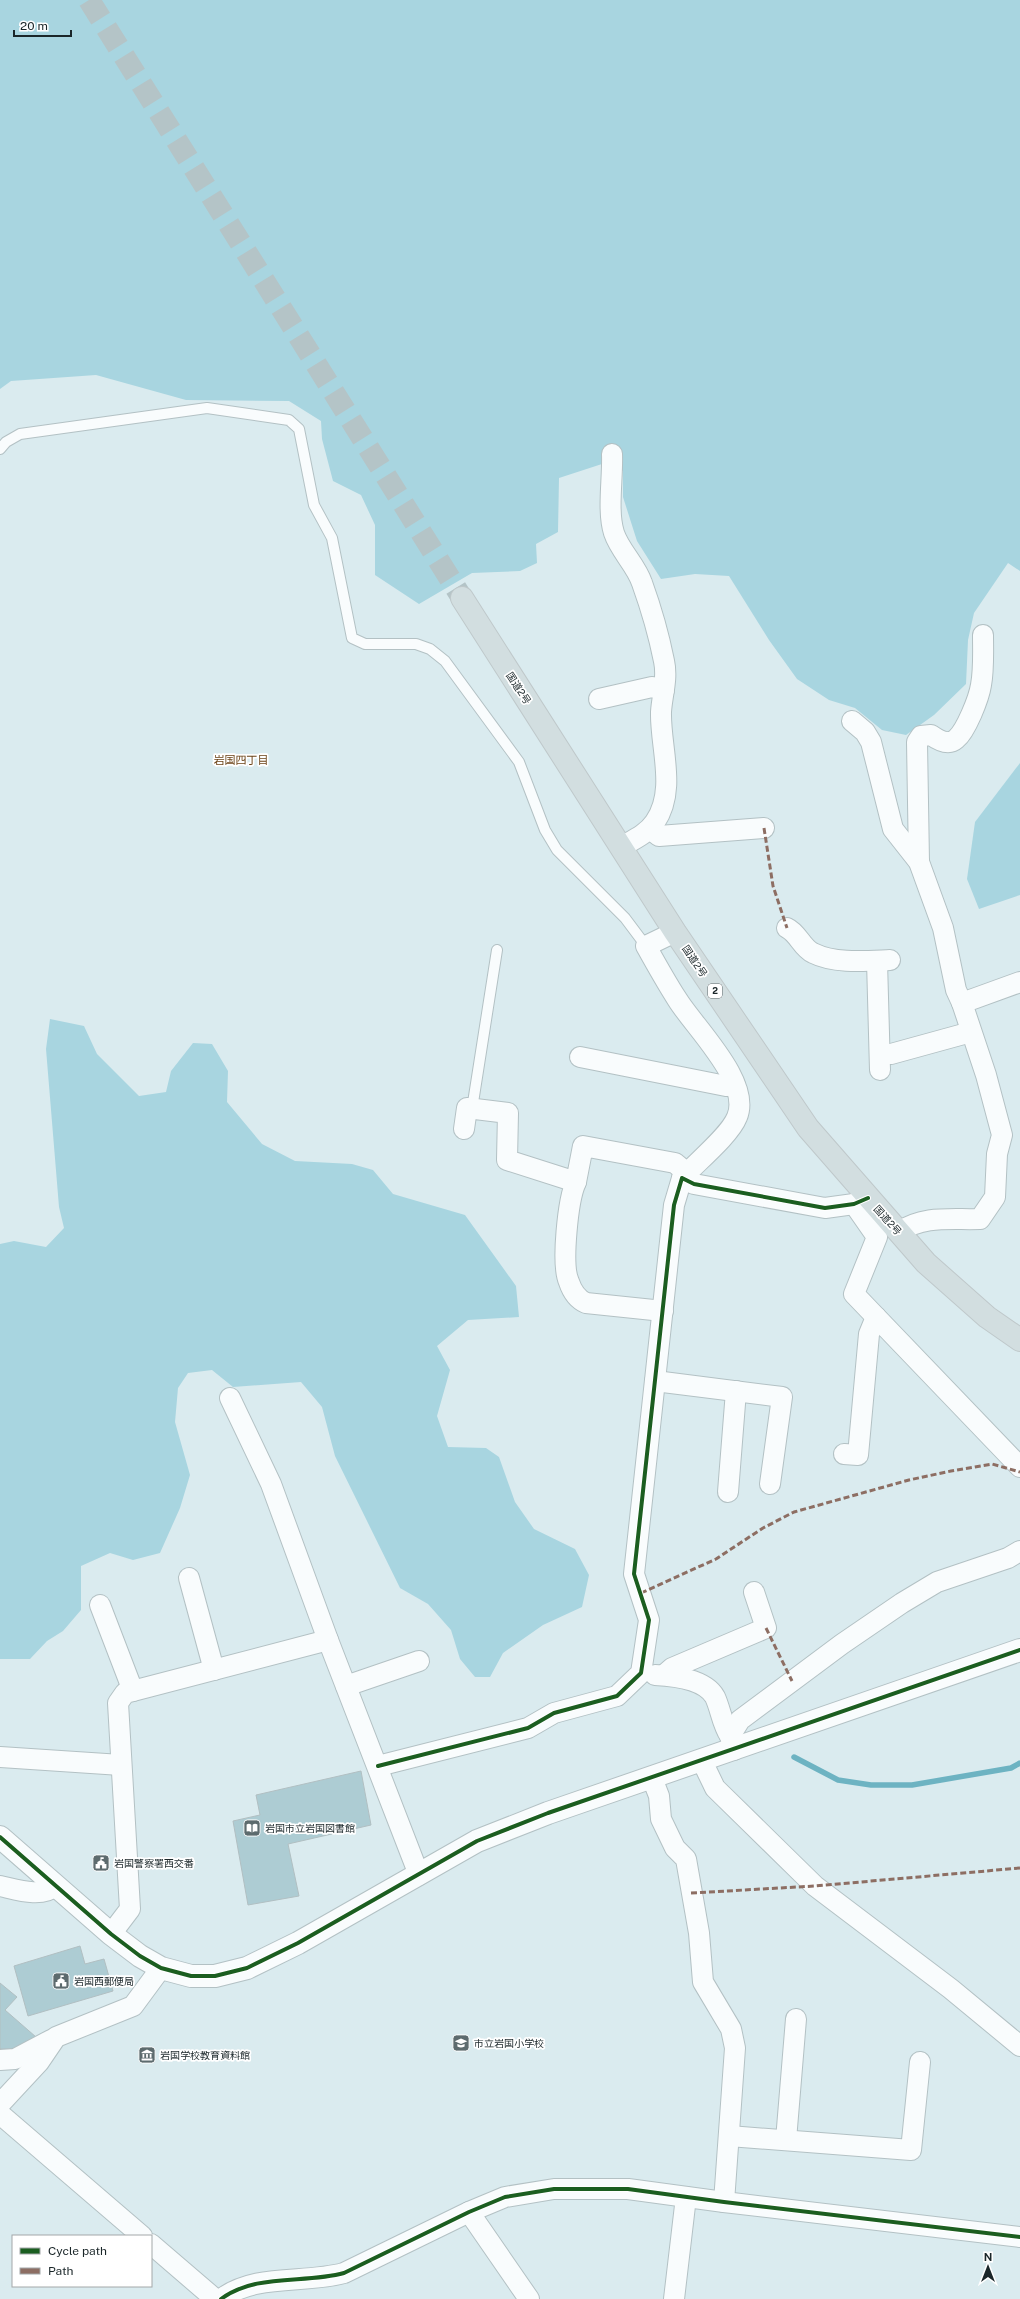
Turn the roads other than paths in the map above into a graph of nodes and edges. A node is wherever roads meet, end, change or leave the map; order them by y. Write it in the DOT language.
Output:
graph roads {
  1 [pos="0,449"];
  2 [pos="612,454"];
  3 [pos="462,598"];
  4 [pos="982,635"];
  5 [pos="664,690"];
  6 [pos="599,699"];
  7 [pos="852,721"];
  8 [pos="764,828"];
  9 [pos="650,829"];
  10 [pos="621,847"];
  11 [pos="919,862"];
  12 [pos="787,928"];
  13 [pos="675,932"];
  14 [pos="646,946"];
  15 [pos="497,950"];
  16 [pos="1020,982"];
  17 [pos="962,1003"];
  18 [pos="971,1032"];
  19 [pos="580,1057"];
  20 [pos="735,1085"];
  21 [pos="472,1109"];
  22 [pos="464,1129"];
  23 [pos="685,1176"];
  24 [pos="576,1182"];
  25 [pos="861,1201"];
  26 [pos="899,1232"];
  27 [pos="663,1312"];
  28 [pos="876,1317"];
  29 [pos="1020,1340"];
  30 [pos="655,1381"];
  31 [pos="736,1391"];
  32 [pos="230,1398"];
  33 [pos="844,1454"];
  34 [pos="1020,1467"];
  35 [pos="770,1484"];
  36 [pos="728,1492"];
  37 [pos="1020,1551"];
  38 [pos="188,1578"];
  39 [pos="754,1592"];
  40 [pos="100,1605"];
  41 [pos="328,1640"];
  42 [pos="1020,1650"];
  43 [pos="419,1661"];
  44 [pos="214,1670"];
  45 [pos="641,1673"];
  46 [pos="664,1675"];
  47 [pos="346,1686"];
  48 [pos="133,1691"];
  49 [pos="732,1743"];
  50 [pos="0,1757"];
  51 [pos="702,1761"];
  52 [pos="121,1765"];
  53 [pos="378,1766"];
  54 [pos="652,1778"];
  55 [pos="0,1837"];
  56 [pos="419,1875"];
  57 [pos="0,1886"];
  58 [pos="56,1886"];
  59 [pos="111,1934"];
  60 [pos="161,1968"];
  61 [pos="796,2020"];
  62 [pos="56,2037"];
  63 [pos="1020,2046"];
  64 [pos="0,2060"];
  65 [pos="920,2062"];
  66 [pos="1,2114"];
  67 [pos="728,2136"];
  68 [pos="786,2140"];
  69 [pos="686,2197"];
  70 [pos="724,2202"];
  71 [pos="469,2212"];
  72 [pos="141,2235"];
  73 [pos="1020,2237"];
  74 [pos="152,2245"];
  75 [pos="215,2299"];
  76 [pos="221,2299"];
  77 [pos="528,2299"];
  78 [pos="674,2299"];
  1 -- 14 [label="lane"];
  2 -- 5 [label="street"];
  3 -- 10 [label="highway, 国道2号 / 2"];
  4 -- 11 [label="street"];
  5 -- 6 [label="street"];
  5 -- 9 [label="street"];
  7 -- 11 [label="street"];
  8 -- 9 [label="street"];
  9 -- 10 [label="street"];
  10 -- 13 [label="highway, 国道2号 / 2"];
  11 -- 17 [label="street"];
  12 -- 18 [label="street"];
  13 -- 14 [label="street"];
  13 -- 25 [label="highway, 国道2号 / 2"];
  14 -- 20 [label="street"];
  15 -- 21 [label="lane"];
  16 -- 17 [label="street"];
  17 -- 18 [label="street"];
  18 -- 26 [label="street"];
  19 -- 20 [label="street"];
  20 -- 23 [label="street"];
  21 -- 22 [label="street"];
  21 -- 24 [label="street"];
  23 -- 24 [label="street"];
  23 -- 25 [label="street"];
  23 -- 27 [label="street"];
  24 -- 27 [label="street"];
  25 -- 26 [label="highway, 国道2号 / 2"];
  25 -- 28 [label="street"];
  26 -- 29 [label="highway, 国道2号 / 2"];
  27 -- 30 [label="street"];
  28 -- 33 [label="street"];
  28 -- 34 [label="street"];
  30 -- 31 [label="street"];
  30 -- 45 [label="street"];
  31 -- 35 [label="street"];
  31 -- 36 [label="street"];
  32 -- 41 [label="street"];
  37 -- 49 [label="street"];
  38 -- 44 [label="street"];
  39 -- 46 [label="street"];
  40 -- 48 [label="street"];
  41 -- 44 [label="street"];
  41 -- 47 [label="street"];
  42 -- 49 [label="street"];
  43 -- 47 [label="street"];
  44 -- 48 [label="street"];
  45 -- 46 [label="street"];
  45 -- 53 [label="street"];
  46 -- 49 [label="street"];
  47 -- 53 [label="street"];
  48 -- 52 [label="street"];
  49 -- 51 [label="street"];
  50 -- 52 [label="street"];
  51 -- 54 [label="street"];
  51 -- 63 [label="street"];
  52 -- 59 [label="street"];
  53 -- 56 [label="street"];
  54 -- 56 [label="street"];
  54 -- 67 [label="street"];
  55 -- 58 [label="street"];
  56 -- 60 [label="street"];
  57 -- 58 [label="street"];
  58 -- 59 [label="street"];
  59 -- 60 [label="street"];
  60 -- 62 [label="street"];
  61 -- 68 [label="street"];
  62 -- 64 [label="street"];
  62 -- 66 [label="street"];
  65 -- 68 [label="street"];
  66 -- 72 [label="street"];
  67 -- 68 [label="street"];
  67 -- 70 [label="street"];
  69 -- 70 [label="street"];
  69 -- 71 [label="street"];
  69 -- 78 [label="street"];
  70 -- 73 [label="street"];
  71 -- 76 [label="street"];
  71 -- 77 [label="street"];
  74 -- 75 [label="street"];
}
